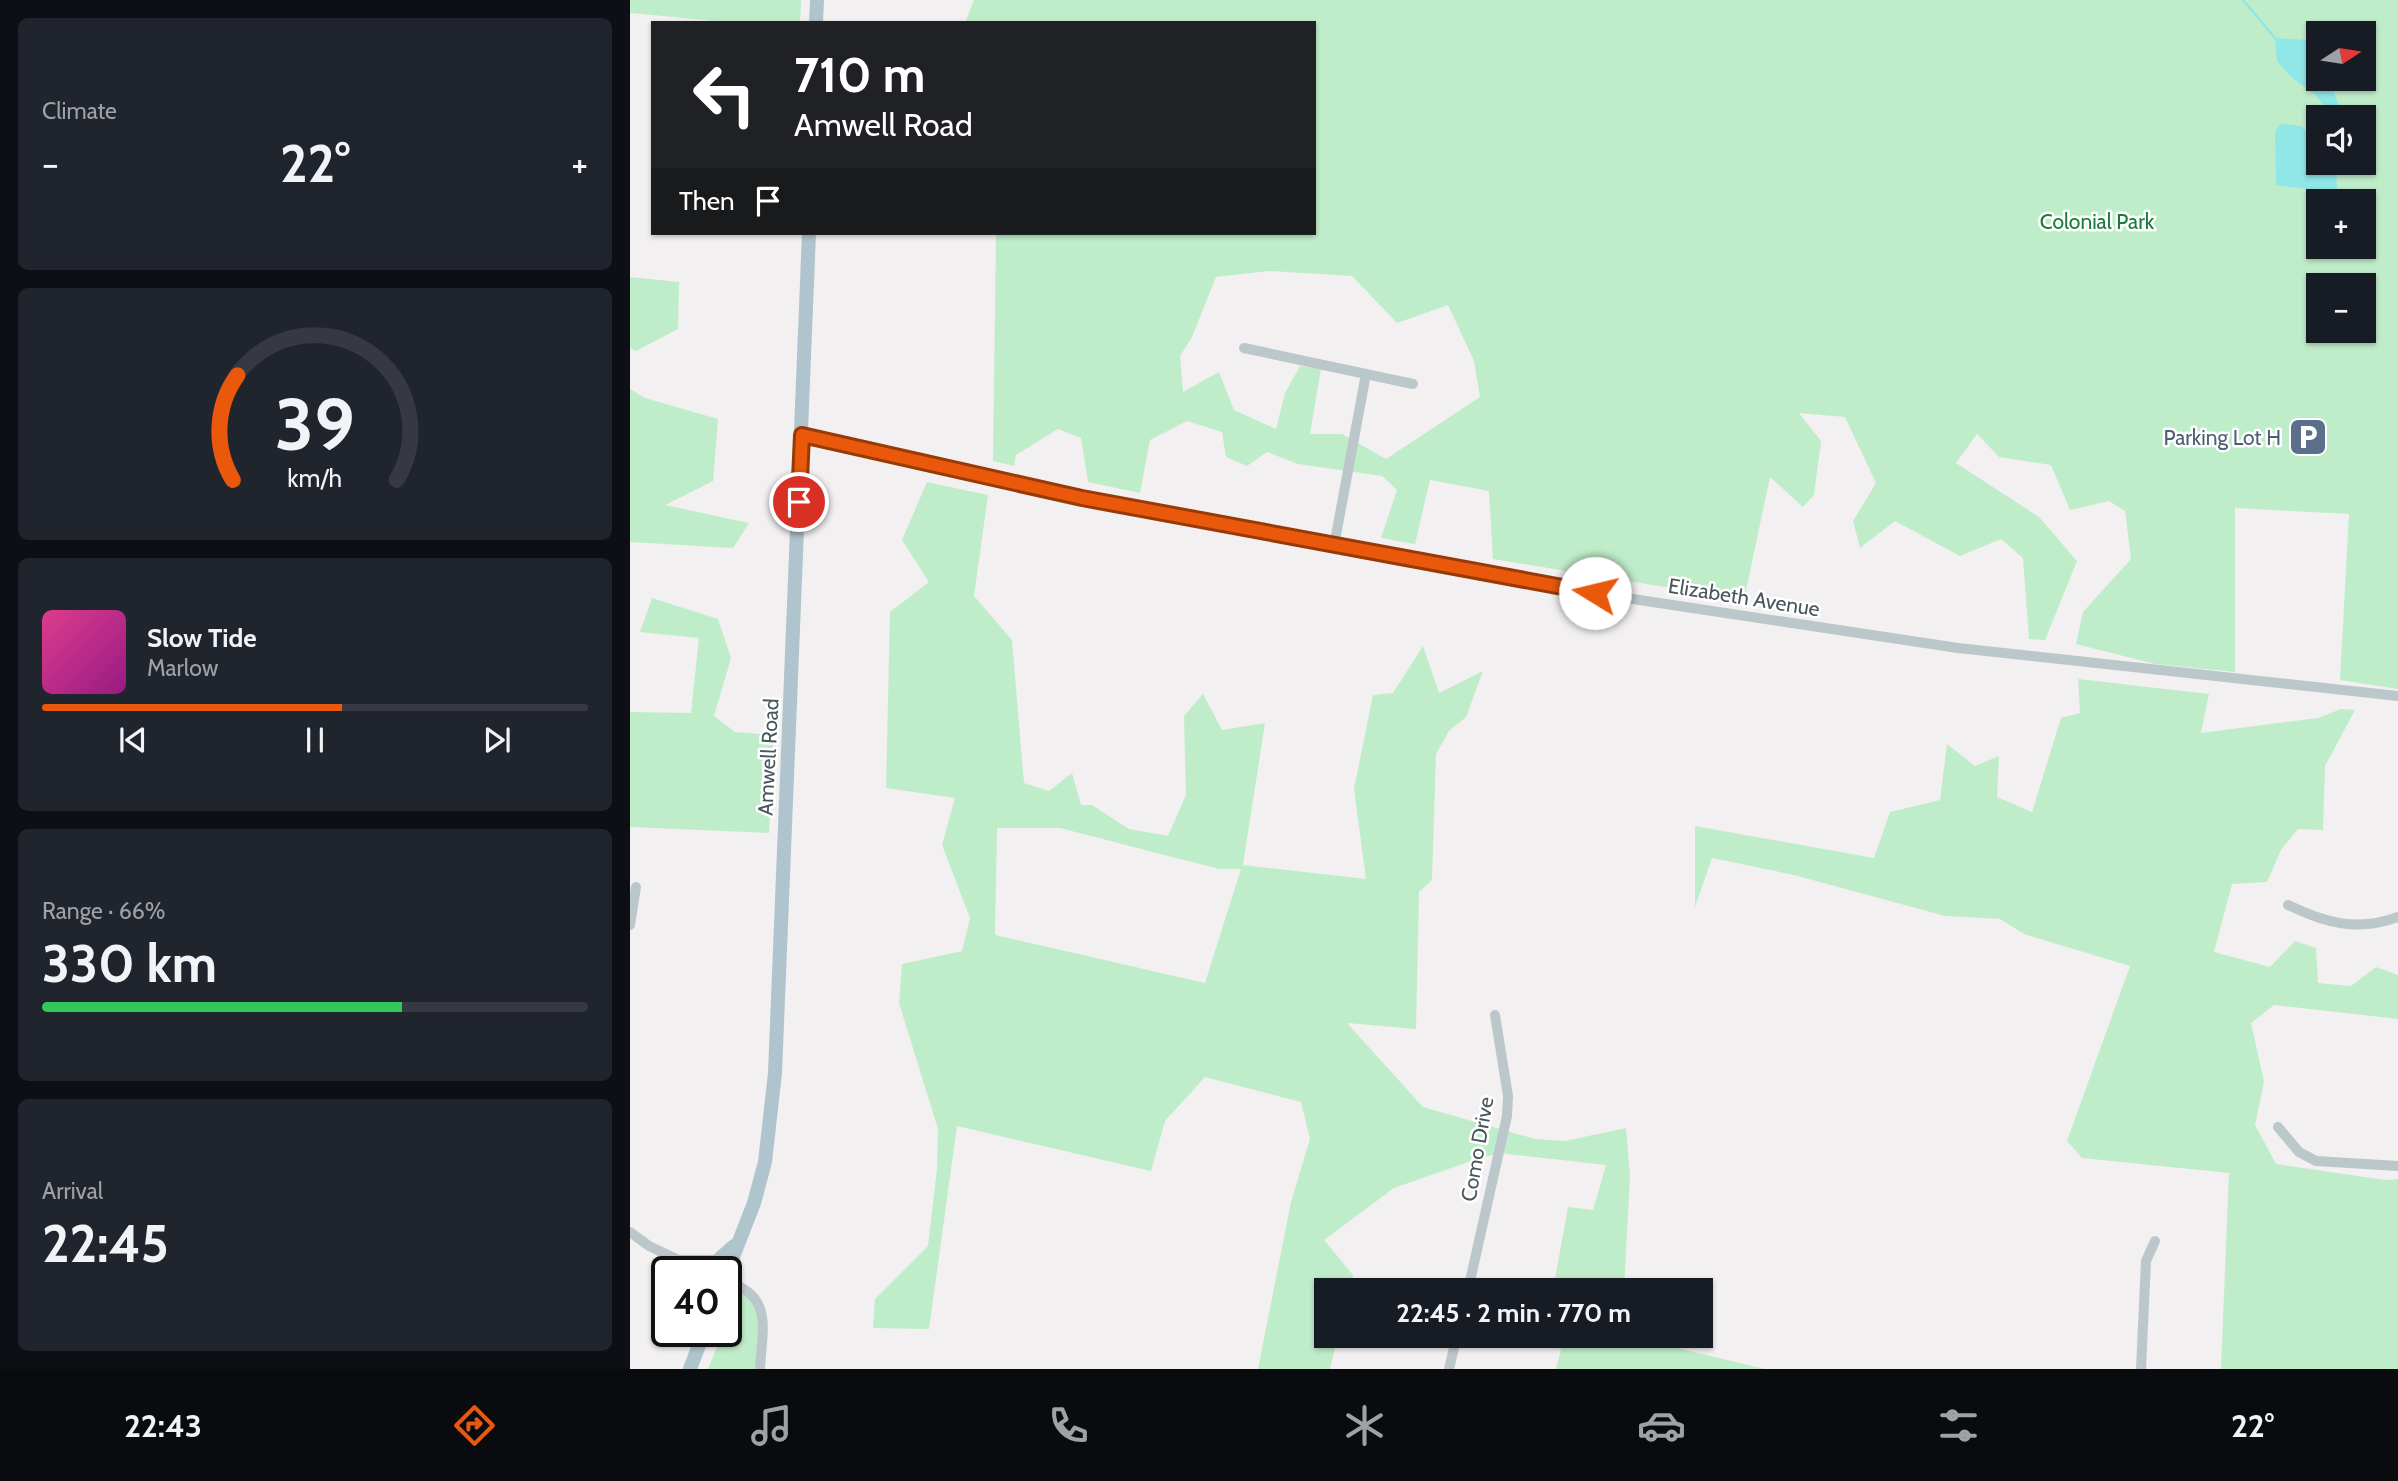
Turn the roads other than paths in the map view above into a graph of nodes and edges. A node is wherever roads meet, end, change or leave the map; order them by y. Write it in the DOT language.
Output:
graph roads {
  1 [pos="817,0"];
  2 [pos="816,21"];
  3 [pos="809,235"];
  4 [pos="1244,348"];
  5 [pos="1366,374"];
  6 [pos="1413,384"];
  7 [pos="802,435"];
  8 [pos="1334,546"];
  9 [pos="2398,696"];
  10 [pos="636,887"];
  11 [pos="2288,905"];
  12 [pos="2398,917"];
  13 [pos="630,925"];
  14 [pos="1495,1015"];
  15 [pos="2278,1127"];
  16 [pos="2398,1166"];
  17 [pos="630,1232"];
  18 [pos="740,1239"];
  19 [pos="2155,1241"];
  20 [pos="671,1256"];
  21 [pos="722,1256"];
  22 [pos="733,1256"];
  23 [pos="1471,1278"];
  24 [pos="742,1287"];
  25 [pos="698,1347"];
  26 [pos="1454,1348"];
  27 [pos="690,1369"];
  28 [pos="760,1369"];
  29 [pos="1449,1369"];
  30 [pos="2141,1369"];
  1 -- 2 [label="main road"];
  3 -- 7 [label="main road, Amwell Road"];
  4 -- 5 [label="street"];
  5 -- 6 [label="street"];
  5 -- 8 [label="street"];
  7 -- 8 [label="street, Elizabeth Avenue"];
  7 -- 18 [label="main road, Amwell Road"];
  8 -- 9 [label="street, Elizabeth Avenue"];
  10 -- 13 [label="street"];
  11 -- 12 [label="street"];
  14 -- 23 [label="street, Como Drive"];
  15 -- 16 [label="street"];
  17 -- 20 [label="street"];
  18 -- 21 [label="main road"];
  18 -- 22 [label="main road, Amwell Road"];
  19 -- 30 [label="street"];
  24 -- 28 [label="street"];
  25 -- 27 [label="main road"];
  26 -- 29 [label="street"];
}
